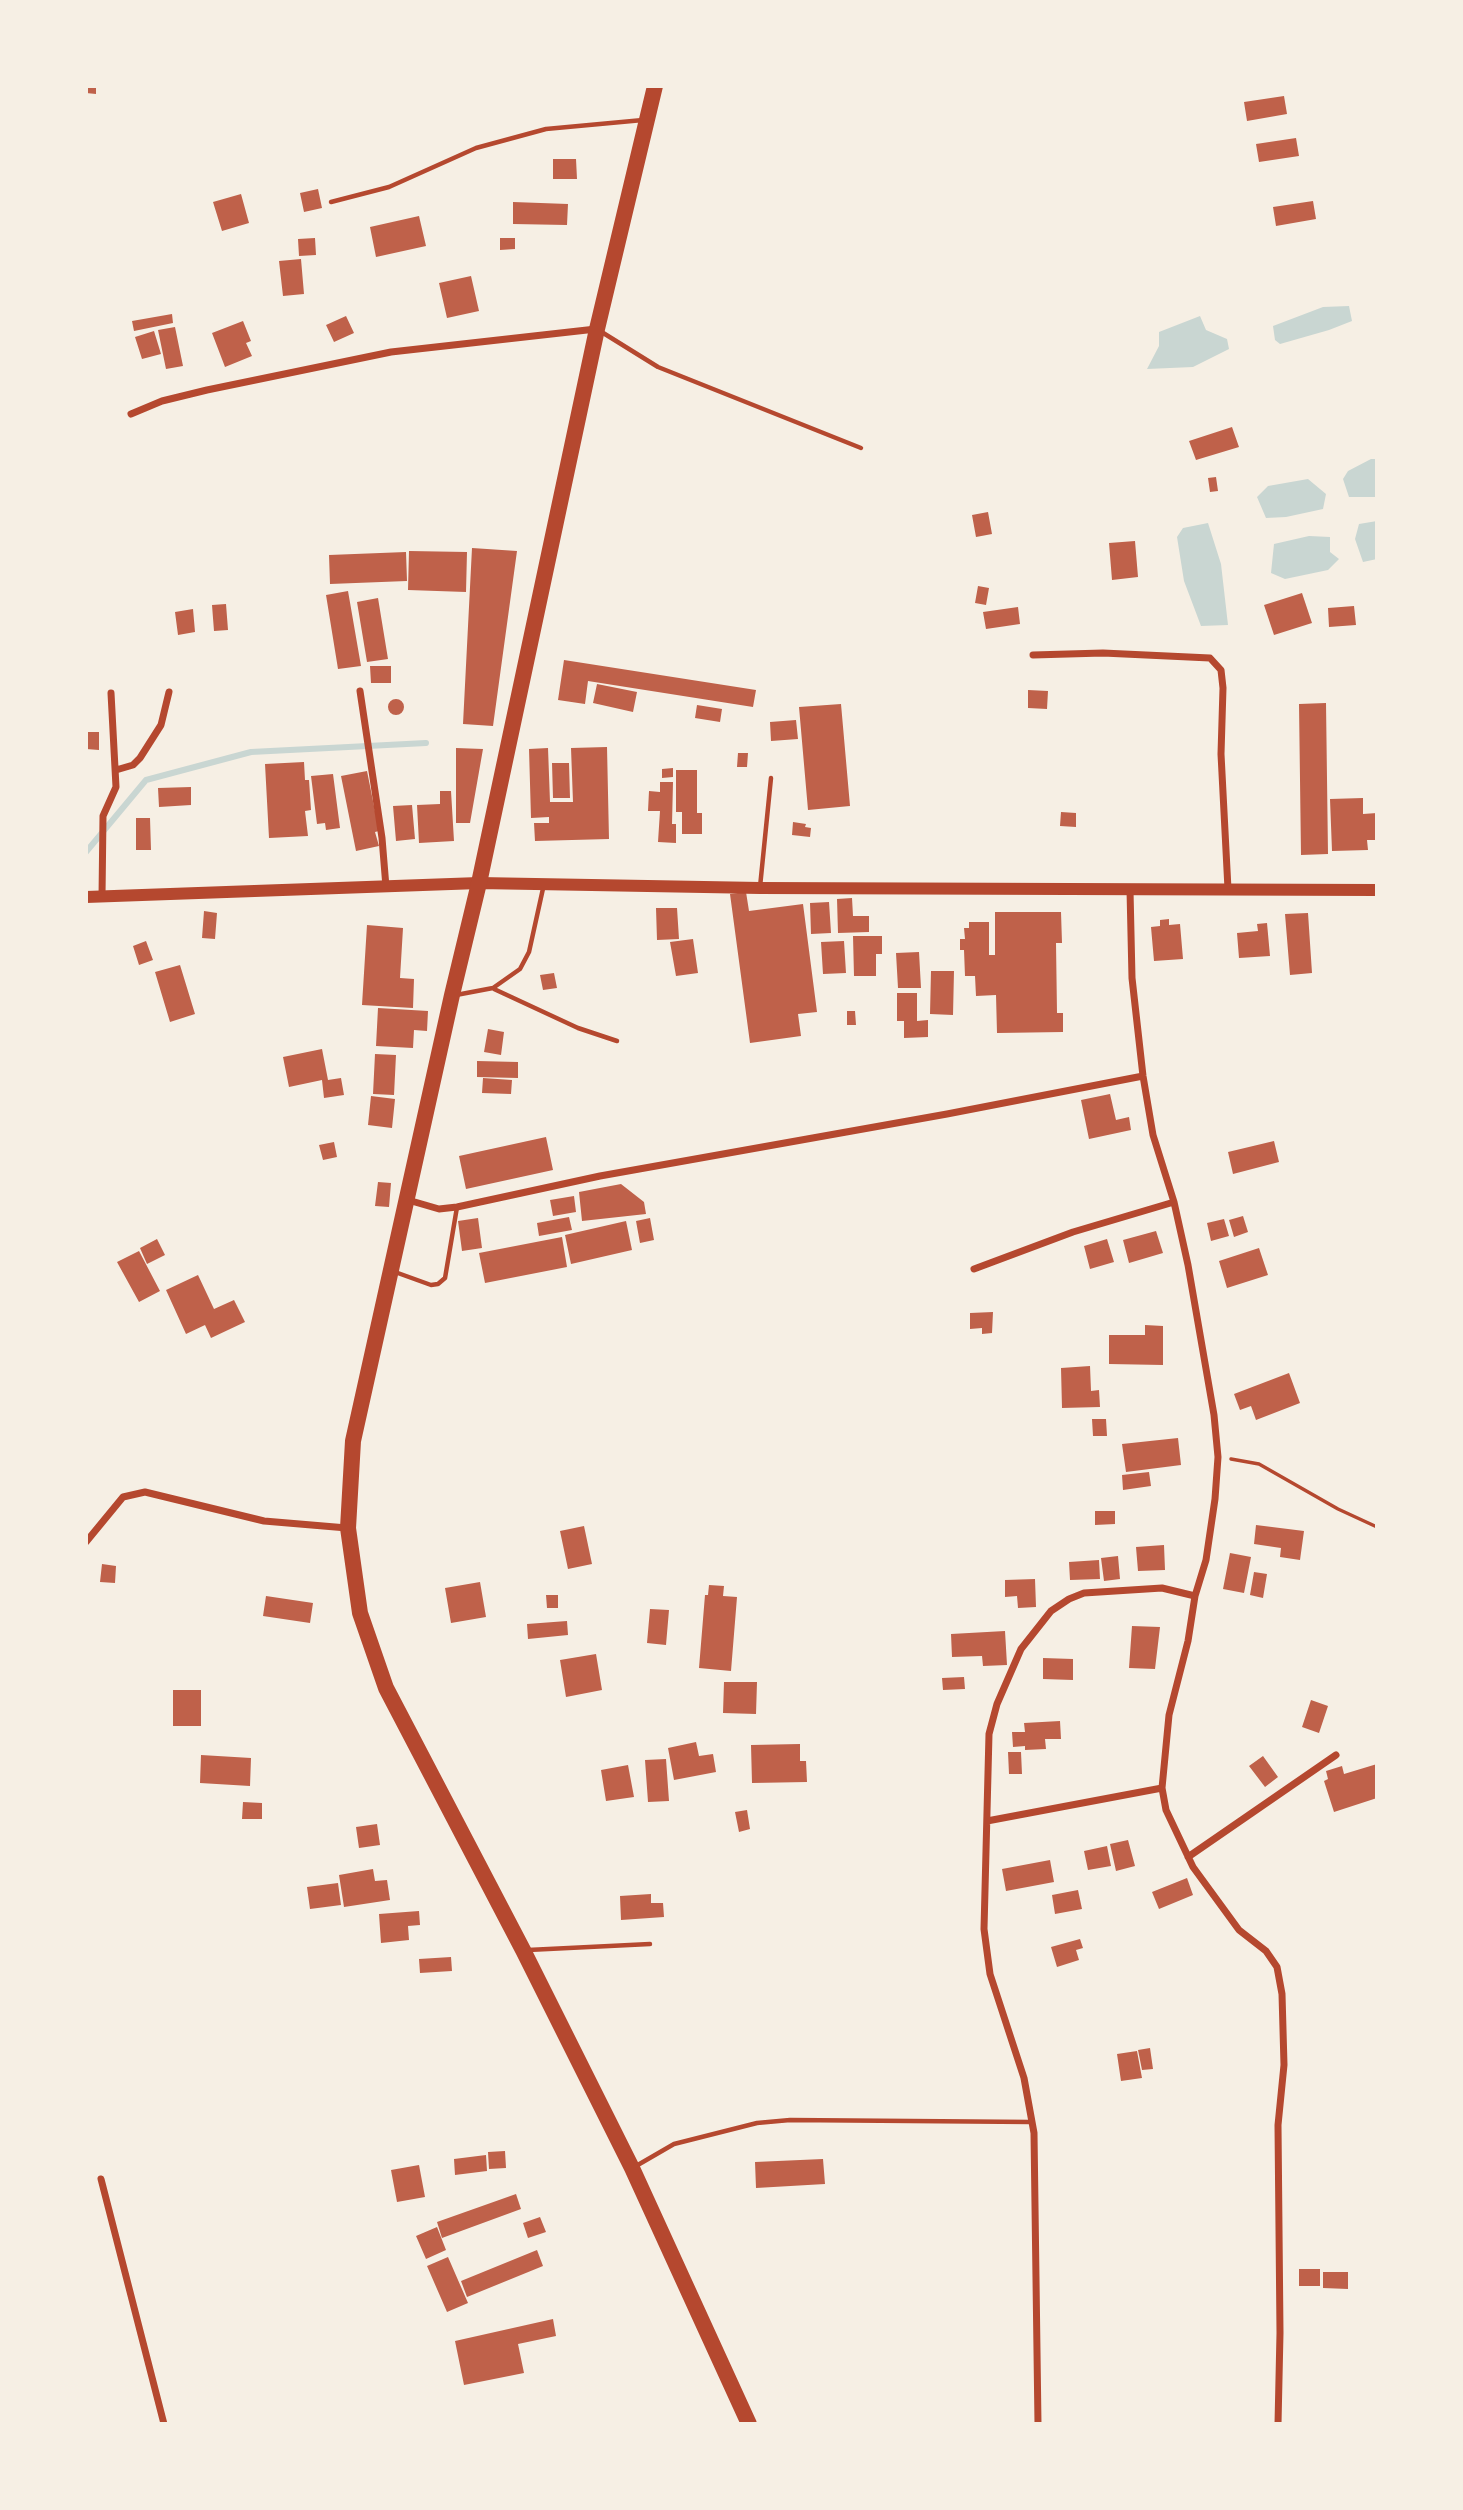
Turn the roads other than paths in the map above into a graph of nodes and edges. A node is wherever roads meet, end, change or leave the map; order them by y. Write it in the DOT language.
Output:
graph roads {
  1 [pos="656,86"];
  2 [pos="648,119"];
  3 [pos="331,202"];
  4 [pos="597,329"];
  5 [pos="131,414"];
  6 [pos="861,448"];
  7 [pos="1033,655"];
  8 [pos="360,691"];
  9 [pos="169,692"];
  10 [pos="111,693"];
  11 [pos="117,770"];
  12 [pos="771,778"];
  13 [pos="479,883"];
  14 [pos="545,884"];
  15 [pos="386,887"];
  16 [pos="760,888"];
  17 [pos="1228,889"];
  18 [pos="1130,890"];
  19 [pos="1377,890"];
  20 [pos="86,897"];
  21 [pos="102,897"];
  22 [pos="493,988"];
  23 [pos="452,995"];
  24 [pos="617,1041"];
  25 [pos="1143,1076"];
  26 [pos="407,1200"];
  27 [pos="1174,1202"];
  28 [pos="457,1207"];
  29 [pos="974,1269"];
  30 [pos="391,1271"];
  31 [pos="348,1528"];
  32 [pos="86,1542"];
  33 [pos="1195,1596"];
  34 [pos="1336,1755"];
  35 [pos="1162,1788"];
  36 [pos="987,1821"];
  37 [pos="1188,1857"];
  38 [pos="650,1944"];
  39 [pos="523,1950"];
  40 [pos="1032,2122"];
  41 [pos="632,2168"];
  42 [pos="102,2179"];
  43 [pos="164,2424"];
  44 [pos="748,2424"];
  45 [pos="1038,2424"];
  46 [pos="1278,2424"];
  1 -- 2 [label="highway"];
  2 -- 3 [label="lane"];
  2 -- 4 [label="highway"];
  4 -- 5 [label="street"];
  4 -- 6 [label="lane"];
  4 -- 13 [label="highway"];
  7 -- 17 [label="street"];
  8 -- 15 [label="street"];
  9 -- 11 [label="street"];
  10 -- 11 [label="street"];
  11 -- 21 [label="street"];
  12 -- 16 [label="lane"];
  13 -- 14 [label="main road"];
  13 -- 15 [label="main road"];
  13 -- 23 [label="highway"];
  14 -- 16 [label="main road"];
  14 -- 22 [label="lane"];
  15 -- 21 [label="main road"];
  16 -- 18 [label="main road"];
  17 -- 18 [label="main road"];
  17 -- 19 [label="main road"];
  18 -- 25 [label="street"];
  20 -- 21 [label="main road"];
  22 -- 23 [label="lane"];
  22 -- 24 [label="lane"];
  23 -- 26 [label="highway"];
  25 -- 27 [label="street"];
  25 -- 28 [label="street"];
  26 -- 28 [label="street"];
  26 -- 30 [label="highway"];
  27 -- 29 [label="street"];
  27 -- 33 [label="street"];
  28 -- 30 [label="lane"];
  30 -- 31 [label="highway"];
  31 -- 32 [label="street"];
  31 -- 39 [label="highway"];
  33 -- 35 [label="street"];
  33 -- 36 [label="street"];
  34 -- 37 [label="street"];
  35 -- 36 [label="street"];
  35 -- 37 [label="street"];
  36 -- 40 [label="street"];
  37 -- 46 [label="street"];
  38 -- 39 [label="lane"];
  39 -- 41 [label="highway"];
  40 -- 41 [label="lane"];
  40 -- 45 [label="street"];
  41 -- 44 [label="highway"];
  42 -- 43 [label="street"];
}
